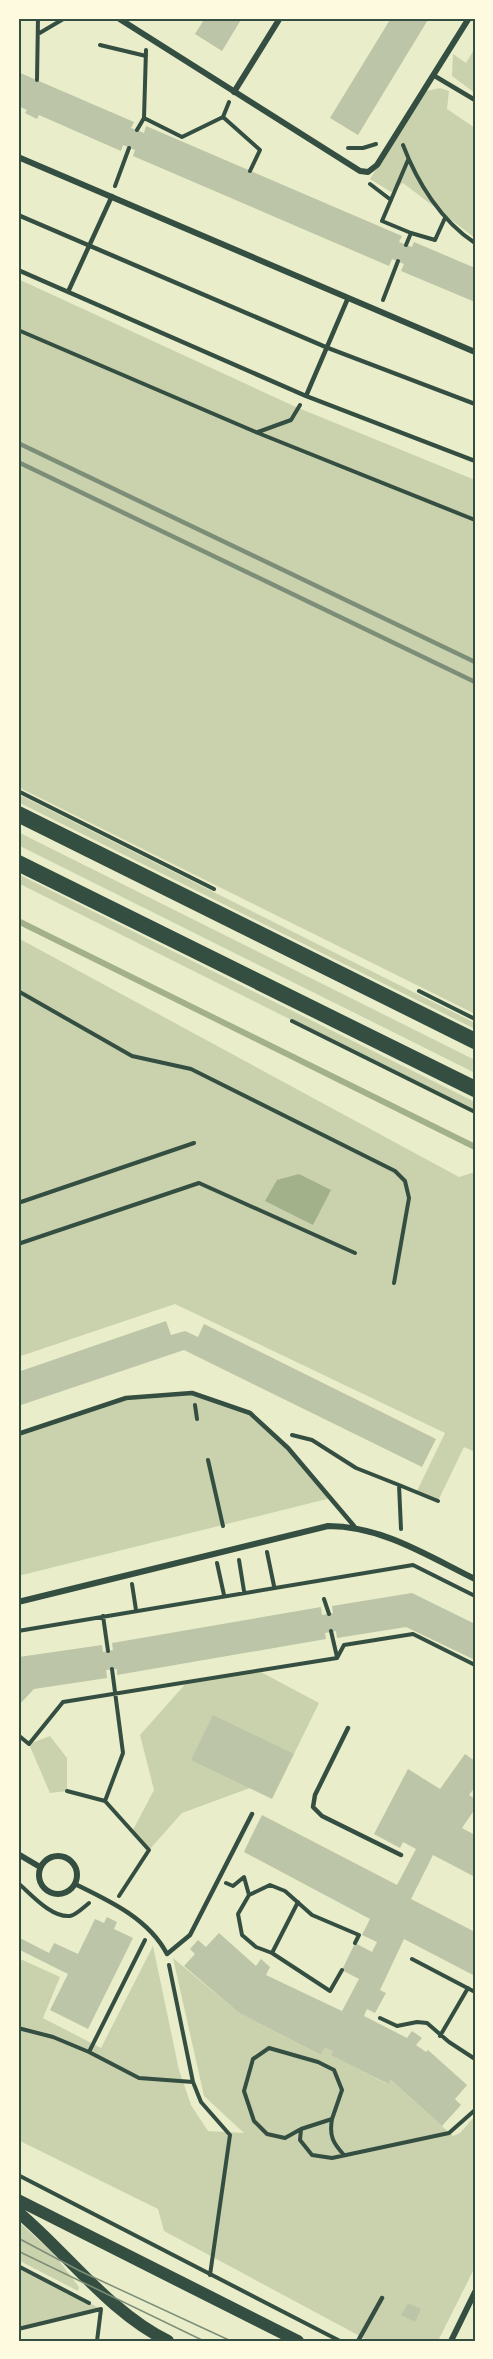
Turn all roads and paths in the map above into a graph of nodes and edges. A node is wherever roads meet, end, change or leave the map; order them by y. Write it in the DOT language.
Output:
graph roads {
  1 [pos="38,18"];
  2 [pos="65,18"];
  3 [pos="118,18"];
  4 [pos="280,18"];
  5 [pos="469,18"];
  6 [pos="38,34"];
  7 [pos="146,38"];
  8 [pos="100,45"];
  9 [pos="146,56"];
  10 [pos="433,75"];
  11 [pos="37,80"];
  12 [pos="234,92"];
  13 [pos="475,100"];
  14 [pos="223,117"];
  15 [pos="144,118"];
  16 [pos="137,130"];
  17 [pos="398,131"];
  18 [pos="129,148"];
  19 [pos="323,148"];
  20 [pos="18,157"];
  21 [pos="408,159"];
  22 [pos="250,171"];
  23 [pos="368,172"];
  24 [pos="112,196"];
  25 [pos="391,200"];
  26 [pos="18,215"];
  27 [pos="445,218"];
  28 [pos="411,233"];
  29 [pos="475,243"];
  30 [pos="90,245"];
  31 [pos="405,245"];
  32 [pos="398,261"];
  33 [pos="18,270"];
  34 [pos="68,292"];
  35 [pos="348,298"];
  36 [pos="379,310"];
  37 [pos="18,330"];
  38 [pos="328,348"];
  39 [pos="475,352"];
  40 [pos="306,396"];
  41 [pos="475,404"];
  42 [pos="258,433"];
  43 [pos="475,461"];
  44 [pos="475,520"];
  45 [pos="18,791"];
  46 [pos="18,814"];
  47 [pos="18,862"];
  48 [pos="216,890"];
  49 [pos="413,988"];
  50 [pos="18,991"];
  51 [pos="475,1018"];
  52 [pos="475,1041"];
  53 [pos="475,1089"];
  54 [pos="194,1143"];
  55 [pos="18,1203"];
  56 [pos="18,1244"];
  57 [pos="355,1253"];
  58 [pos="394,1283"];
  59 [pos="270,1431"];
  60 [pos="18,1434"];
  61 [pos="208,1460"];
  62 [pos="399,1485"];
  63 [pos="438,1502"];
  64 [pos="223,1526"];
  65 [pos="354,1526"];
  66 [pos="401,1530"];
  67 [pos="265,1541"];
  68 [pos="237,1548"];
  69 [pos="215,1553"];
  70 [pos="130,1574"];
  71 [pos="475,1579"];
  72 [pos="274,1586"];
  73 [pos="244,1592"];
  74 [pos="224,1595"];
  75 [pos="475,1596"];
  76 [pos="324,1599"];
  77 [pos="18,1602"];
  78 [pos="136,1610"];
  79 [pos="328,1614"];
  80 [pos="103,1616"];
  81 [pos="18,1631"];
  82 [pos="332,1632"];
  83 [pos="108,1651"];
  84 [pos="337,1658"];
  85 [pos="475,1665"];
  86 [pos="112,1670"];
  87 [pos="115,1695"];
  88 [pos="348,1728"];
  89 [pos="18,1735"];
  90 [pos="67,1791"];
  91 [pos="105,1801"];
  92 [pos="252,1814"];
  93 [pos="18,1854"];
  94 [pos="401,1855"];
  95 [pos="40,1867"];
  96 [pos="219,1880"];
  97 [pos="18,1883"];
  98 [pos="75,1884"];
  99 [pos="249,1895"];
  100 [pos="99,1896"];
  101 [pos="298,1902"];
  102 [pos="114,1905"];
  103 [pos="150,1929"];
  104 [pos="356,1943"];
  105 [pos="272,1953"];
  106 [pos="167,1954"];
  107 [pos="412,1959"];
  108 [pos="342,1970"];
  109 [pos="468,1988"];
  110 [pos="475,1992"];
  111 [pos="380,2018"];
  112 [pos="18,2028"];
  113 [pos="440,2036"];
  114 [pos="89,2052"];
  115 [pos="475,2059"];
  116 [pos="193,2082"];
  117 [pos="475,2110"];
  118 [pos="332,2119"];
  119 [pos="301,2129"];
  120 [pos="344,2155"];
  121 [pos="18,2175"];
  122 [pos="18,2200"];
  123 [pos="18,2212"];
  124 [pos="18,2266"];
  125 [pos="210,2275"];
  126 [pos="475,2292"];
  127 [pos="382,2298"];
  128 [pos="101,2309"];
  129 [pos="109,2316"];
  130 [pos="18,2329"];
  131 [pos="96,2341"];
  132 [pos="168,2341"];
  133 [pos="298,2341"];
  134 [pos="340,2341"];
  135 [pos="358,2341"];
  136 [pos="451,2341"];
  1 -- 6 [label="path"];
  2 -- 6 [label="path"];
  3 -- 7 [label="street"];
  4 -- 12 [label="street"];
  5 -- 10 [label="street"];
  6 -- 11 [label="path"];
  7 -- 9 [label="path"];
  7 -- 12 [label="street"];
  8 -- 9 [label="path"];
  9 -- 15 [label="path"];
  10 -- 13 [label="lane"];
  10 -- 17 [label="street"];
  12 -- 14 [label="path"];
  12 -- 19 [label="street"];
  14 -- 15 [label="path"];
  14 -- 22 [label="path"];
  15 -- 16 [label="path"];
  17 -- 19 [label="path"];
  17 -- 21 [label="path"];
  17 -- 23 [label="street"];
  18 -- 24 [label="path"];
  19 -- 23 [label="street"];
  20 -- 24 [label="street"];
  21 -- 25 [label="path"];
  21 -- 27 [label="path"];
  23 -- 25 [label="path"];
  24 -- 30 [label="lane"];
  24 -- 35 [label="street"];
  25 -- 28 [label="path"];
  26 -- 30 [label="lane"];
  27 -- 28 [label="path"];
  27 -- 29 [label="path"];
  28 -- 31 [label="path"];
  30 -- 34 [label="lane"];
  30 -- 38 [label="lane"];
  32 -- 36 [label="path"];
  33 -- 34 [label="lane"];
  34 -- 40 [label="lane"];
  35 -- 36 [label="street"];
  35 -- 38 [label="lane"];
  36 -- 39 [label="street"];
  37 -- 42 [label="path"];
  38 -- 40 [label="lane"];
  38 -- 41 [label="lane"];
  40 -- 42 [label="path"];
  40 -- 43 [label="lane"];
  42 -- 44 [label="path"];
  45 -- 48 [label="path"];
  46 -- 52 [label="highway"];
  47 -- 53 [label="highway"];
  49 -- 51 [label="path"];
  50 -- 58 [label="path"];
  54 -- 55 [label="path"];
  56 -- 57 [label="path"];
  59 -- 60 [label="lane"];
  59 -- 62 [label="path"];
  59 -- 65 [label="lane"];
  61 -- 64 [label="path"];
  62 -- 63 [label="path"];
  62 -- 66 [label="path"];
  65 -- 67 [label="street"];
  65 -- 71 [label="street"];
  67 -- 68 [label="street"];
  67 -- 72 [label="path"];
  68 -- 69 [label="street"];
  68 -- 73 [label="path"];
  69 -- 70 [label="street"];
  69 -- 74 [label="path"];
  70 -- 77 [label="street"];
  70 -- 78 [label="path"];
  72 -- 73 [label="path"];
  72 -- 75 [label="path"];
  73 -- 74 [label="path"];
  74 -- 78 [label="path"];
  76 -- 79 [label="path"];
  78 -- 80 [label="path"];
  80 -- 81 [label="path"];
  80 -- 83 [label="path"];
  82 -- 84 [label="path"];
  84 -- 85 [label="path"];
  84 -- 87 [label="path"];
  86 -- 87 [label="path"];
  87 -- 89 [label="path"];
  87 -- 91 [label="path"];
  88 -- 94 [label="lane"];
  90 -- 91 [label="path"];
  91 -- 102 [label="path"];
  92 -- 96 [label="lane"];
  93 -- 95 [label="street"];
  95 -- 98 [label="street"];
  95 -- 98 [label="street"];
  96 -- 99 [label="path"];
  96 -- 106 [label="lane"];
  97 -- 100 [label="path"];
  98 -- 100 [label="lane"];
  99 -- 101 [label="path"];
  99 -- 105 [label="path"];
  100 -- 102 [label="lane"];
  101 -- 104 [label="path"];
  101 -- 105 [label="path"];
  102 -- 103 [label="lane"];
  103 -- 106 [label="lane"];
  103 -- 114 [label="path"];
  105 -- 108 [label="path"];
  106 -- 116 [label="path"];
  107 -- 109 [label="path"];
  109 -- 110 [label="path"];
  109 -- 113 [label="path"];
  111 -- 113 [label="path"];
  112 -- 114 [label="path"];
  113 -- 115 [label="path"];
  114 -- 116 [label="path"];
  116 -- 125 [label="path"];
  117 -- 120 [label="path"];
  118 -- 119 [label="path"];
  118 -- 119 [label="path"];
  118 -- 120 [label="path"];
  119 -- 120 [label="path"];
  121 -- 125 [label="path"];
  122 -- 133 [label="main road"];
  123 -- 132 [label="main road"];
  124 -- 128 [label="path"];
  125 -- 134 [label="path"];
  126 -- 136 [label="street"];
  127 -- 135 [label="lane"];
  128 -- 129 [label="path"];
  128 -- 130 [label="path"];
  128 -- 131 [label="path"];
}
